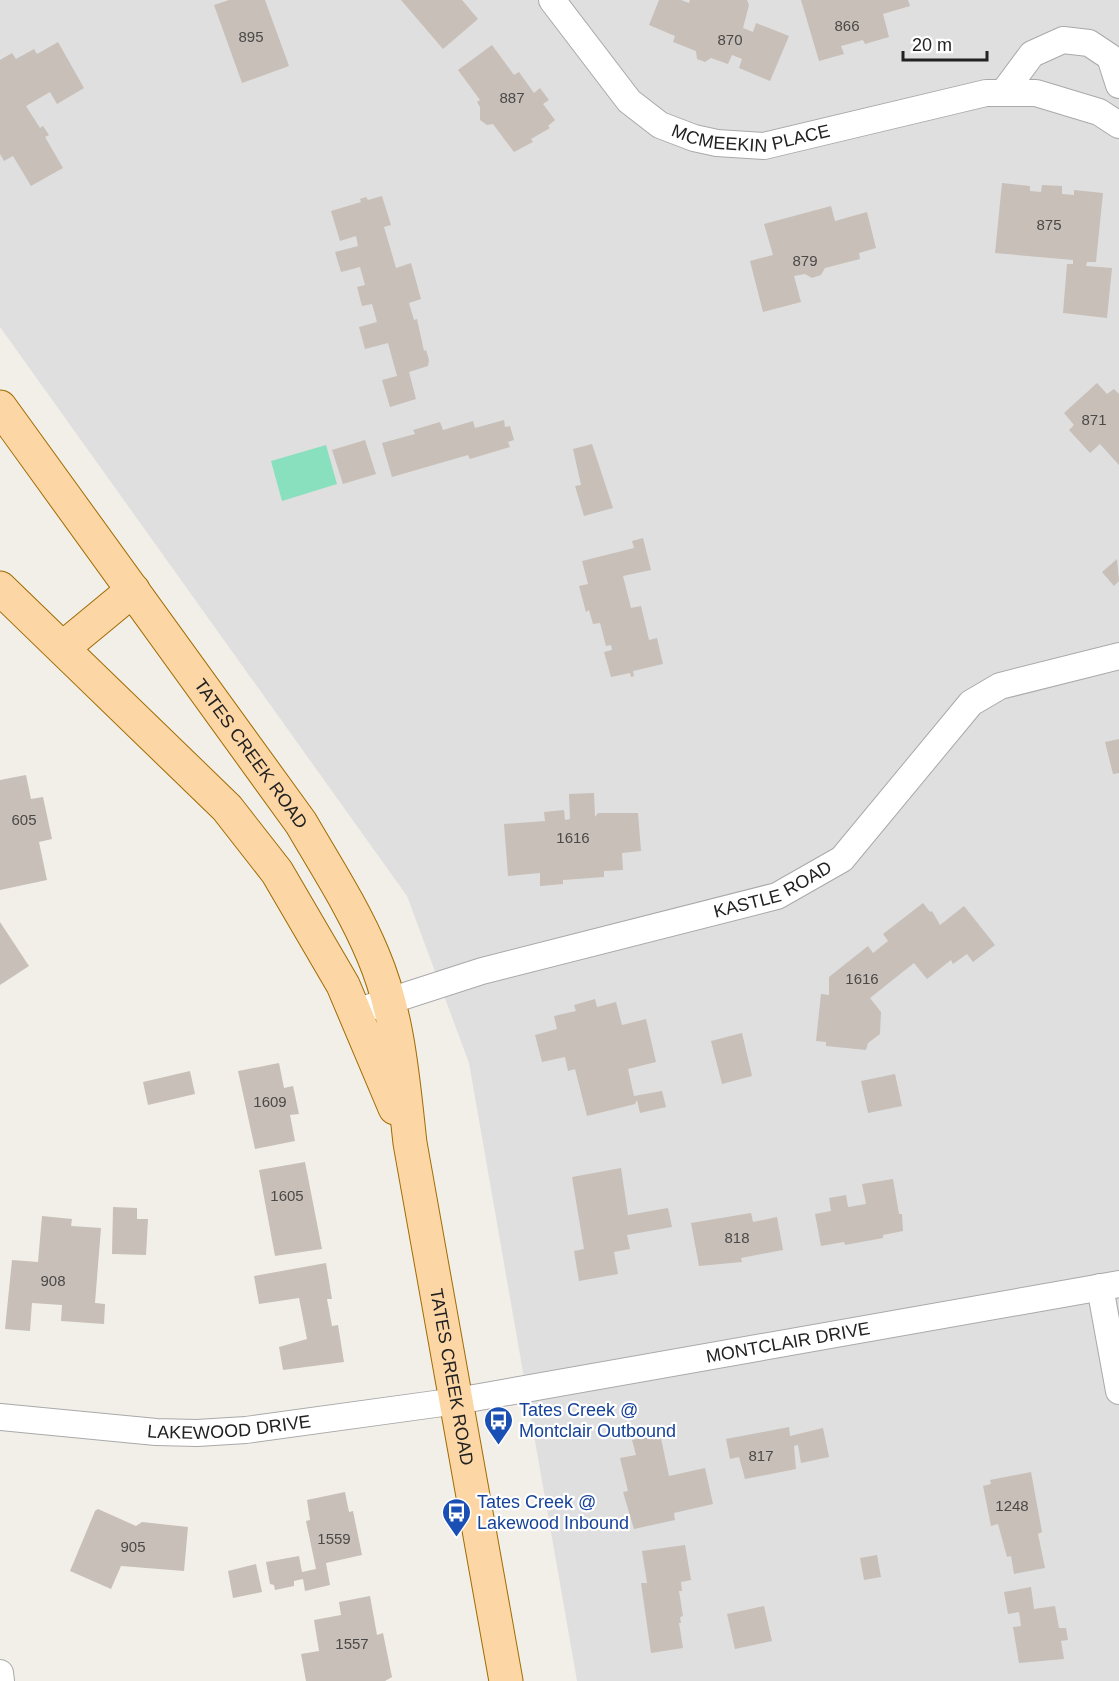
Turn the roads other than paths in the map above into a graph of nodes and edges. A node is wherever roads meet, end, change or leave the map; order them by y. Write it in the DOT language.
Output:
graph roads {
  1 [pos="552,0"];
  2 [pos="1119,86"];
  3 [pos="1003,93"];
  4 [pos="1119,125"];
  5 [pos="0,407"];
  6 [pos="0,588"];
  7 [pos="133,590"];
  8 [pos="64,647"];
  9 [pos="1119,656"];
  10 [pos="387,1001"];
  11 [pos="355,1012"];
  12 [pos="410,1143"];
  13 [pos="1110,1285"];
  14 [pos="1119,1391"];
  15 [pos="457,1401"];
  16 [pos="0,1417"];
  17 [pos="0,1673"];
  18 [pos="1,1681"];
  19 [pos="506,1681"];
  1 -- 3 [label="street, MCMEEKIN PLACE"];
  2 -- 3 [label="street"];
  3 -- 4 [label="street, MCMEEKIN PLACE"];
  5 -- 7 [label="main road, TATES CREEK ROAD"];
  6 -- 8 [label="main road, TATES CREEK ROAD"];
  7 -- 8 [label="main road"];
  7 -- 10 [label="main road, TATES CREEK ROAD"];
  8 -- 11 [label="main road, TATES CREEK ROAD"];
  9 -- 10 [label="street, KASTLE ROAD"];
  10 -- 11 [label="street, KASTLE ROAD"];
  10 -- 12 [label="main road, TATES CREEK ROAD"];
  11 -- 12 [label="main road, TATES CREEK ROAD"];
  12 -- 15 [label="main road, TATES CREEK ROAD"];
  13 -- 14 [label="street"];
  13 -- 15 [label="street, MONTCLAIR DRIVE"];
  15 -- 16 [label="street, LAKEWOOD DRIVE"];
  15 -- 19 [label="main road, TATES CREEK ROAD"];
  17 -- 18 [label="street"];
}
